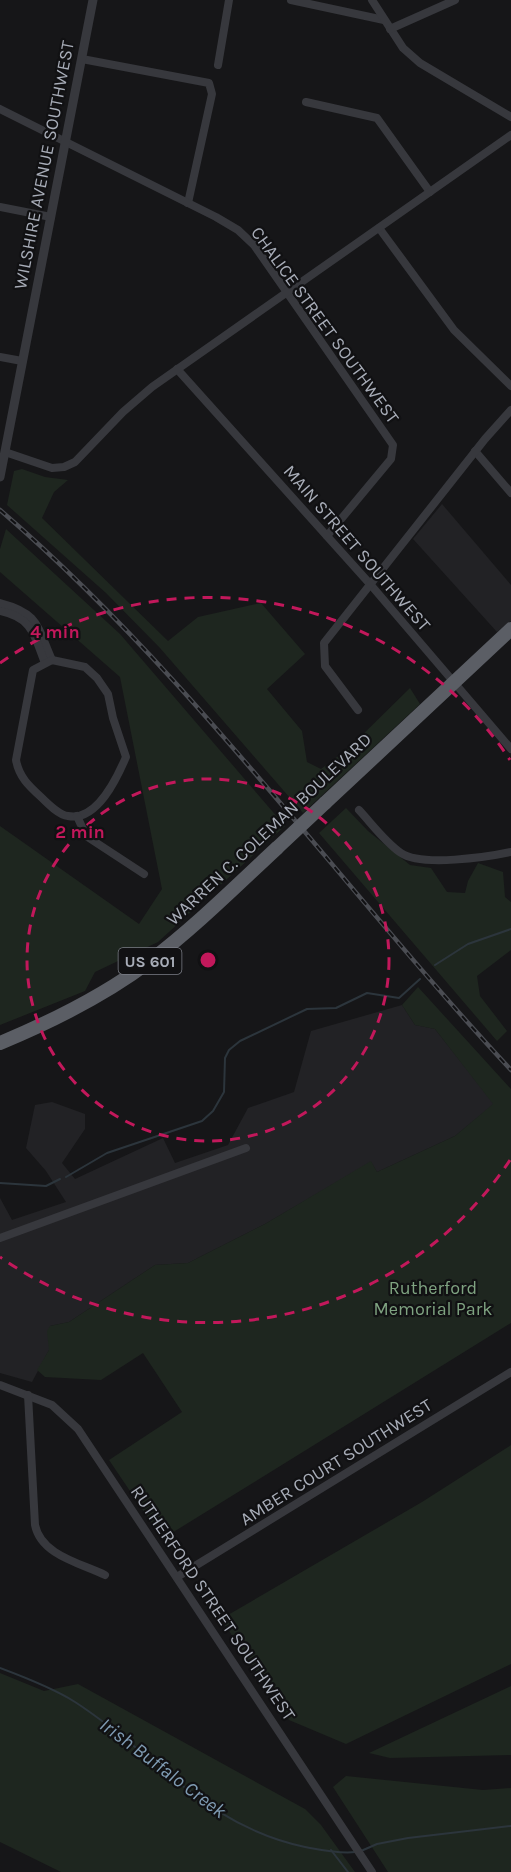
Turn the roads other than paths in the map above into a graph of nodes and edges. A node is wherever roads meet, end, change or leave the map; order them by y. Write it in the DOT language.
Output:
graph roads {
  1 [pos="93,0"];
  2 [pos="230,0"];
  3 [pos="291,0"];
  4 [pos="372,0"];
  5 [pos="455,0"];
  6 [pos="384,20"];
  7 [pos="390,29"];
  8 [pos="82,59"];
  9 [pos="218,65"];
  10 [pos="306,102"];
  11 [pos="0,109"];
  12 [pos="511,117"];
  13 [pos="511,135"];
  14 [pos="65,142"];
  15 [pos="430,192"];
  16 [pos="188,203"];
  17 [pos="0,207"];
  18 [pos="51,217"];
  19 [pos="379,228"];
  20 [pos="286,293"];
  21 [pos="0,357"];
  22 [pos="22,361"];
  23 [pos="177,369"];
  24 [pos="511,386"];
  25 [pos="511,410"];
  26 [pos="475,451"];
  27 [pos="5,452"];
  28 [pos="0,476"];
  29 [pos="511,493"];
  30 [pos="327,536"];
  31 [pos="370,584"];
  32 [pos="0,603"];
  33 [pos="0,611"];
  34 [pos="511,629"];
  35 [pos="48,661"];
  36 [pos="454,682"];
  37 [pos="358,710"];
  38 [pos="511,748"];
  39 [pos="359,810"];
  40 [pos="76,816"];
  41 [pos="511,852"];
  42 [pos="144,874"];
  43 [pos="0,1043"];
  44 [pos="246,1148"];
  45 [pos="0,1238"];
  46 [pos="511,1372"];
  47 [pos="0,1386"];
  48 [pos="28,1395"];
  49 [pos="105,1575"];
  50 [pos="177,1577"];
  51 [pos="372,1871"];
  1 -- 8 [label="street, WILSHIRE AVENUE SOUTHWEST"];
  2 -- 9 [label="street"];
  3 -- 6 [label="street"];
  4 -- 6 [label="street"];
  5 -- 7 [label="street"];
  6 -- 7 [label="street"];
  7 -- 12 [label="street"];
  8 -- 14 [label="street, WILSHIRE AVENUE SOUTHWEST"];
  8 -- 16 [label="street"];
  10 -- 15 [label="street"];
  11 -- 14 [label="street, CHALICE STREET SOUTHWEST"];
  13 -- 15 [label="street"];
  14 -- 16 [label="street, CHALICE STREET SOUTHWEST"];
  14 -- 18 [label="street, WILSHIRE AVENUE SOUTHWEST"];
  15 -- 19 [label="street"];
  16 -- 20 [label="street, CHALICE STREET SOUTHWEST"];
  17 -- 18 [label="street"];
  18 -- 22 [label="street, WILSHIRE AVENUE SOUTHWEST"];
  19 -- 20 [label="street"];
  19 -- 24 [label="street"];
  20 -- 23 [label="street"];
  20 -- 30 [label="street, CHALICE STREET SOUTHWEST"];
  21 -- 22 [label="street"];
  22 -- 27 [label="street, WILSHIRE AVENUE SOUTHWEST"];
  23 -- 27 [label="street"];
  23 -- 30 [label="street, MAIN STREET SOUTHWEST"];
  25 -- 26 [label="street"];
  26 -- 29 [label="street"];
  26 -- 31 [label="street"];
  27 -- 28 [label="street, WILSHIRE AVENUE SOUTHWEST"];
  30 -- 31 [label="street, MAIN STREET SOUTHWEST"];
  31 -- 36 [label="street, MAIN STREET SOUTHWEST"];
  31 -- 37 [label="street"];
  32 -- 35 [label="street"];
  33 -- 35 [label="street"];
  34 -- 36 [label="highway, WARREN C. COLEMAN BOULEVARD / US 601"];
  35 -- 40 [label="street"];
  35 -- 40 [label="street"];
  36 -- 38 [label="street, MAIN STREET SOUTHWEST"];
  36 -- 43 [label="highway, WARREN C. COLEMAN BOULEVARD / US 601, bridge"];
  39 -- 41 [label="street"];
  40 -- 42 [label="street"];
  44 -- 45 [label="street"];
  46 -- 50 [label="street, AMBER COURT SOUTHWEST"];
  47 -- 48 [label="street, RUTHERFORD STREET SOUTHWEST"];
  48 -- 49 [label="street"];
  48 -- 50 [label="street, RUTHERFORD STREET SOUTHWEST"];
  50 -- 51 [label="street, RUTHERFORD STREET SOUTHWEST"];
}
